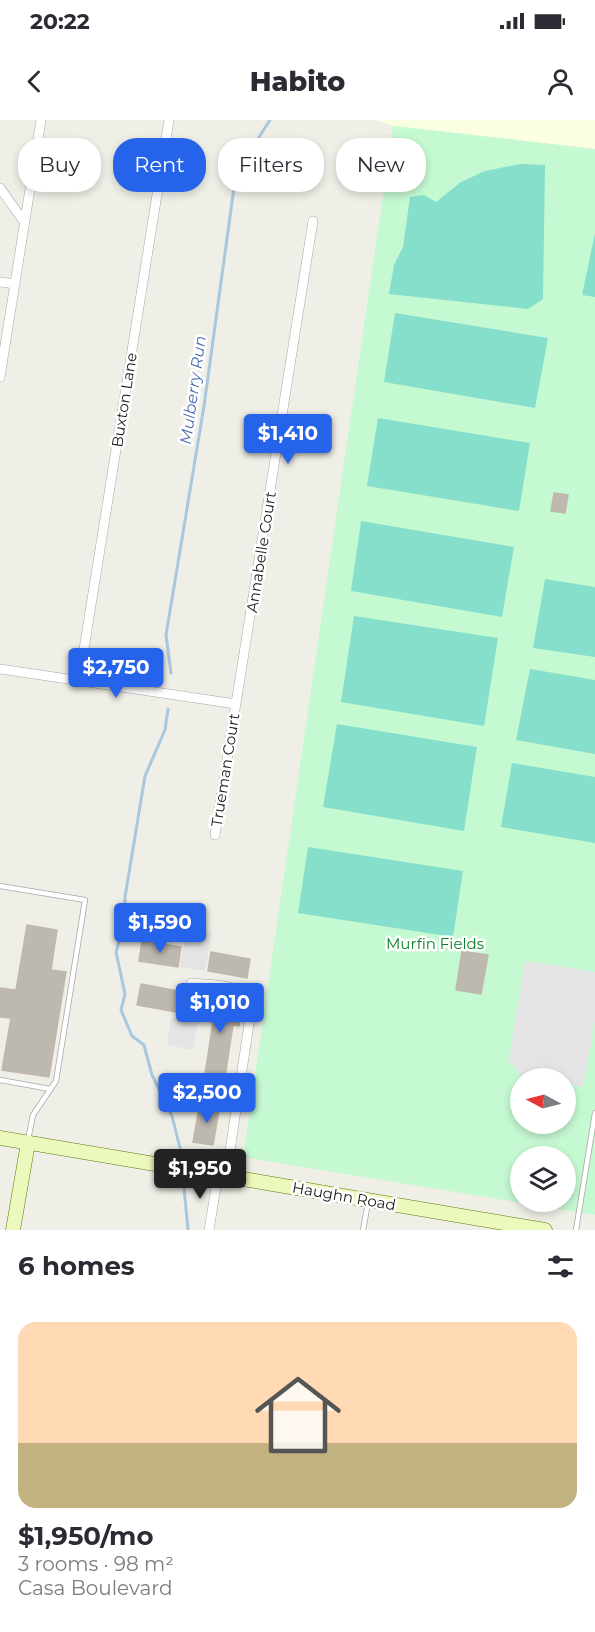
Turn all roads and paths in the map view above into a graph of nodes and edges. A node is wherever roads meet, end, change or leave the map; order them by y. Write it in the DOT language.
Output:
graph roads {
  1 [pos="41,120"];
  2 [pos="169,120"];
  3 [pos="0,188"];
  4 [pos="313,221"];
  5 [pos="25,223"];
  6 [pos="0,282"];
  7 [pos="15,284"];
  8 [pos="0,377"];
  9 [pos="0,669"];
  10 [pos="79,680"];
  11 [pos="236,704"];
  12 [pos="214,835"];
  13 [pos="0,886"];
  14 [pos="191,983"];
  15 [pos="0,1080"];
  16 [pos="50,1089"];
  17 [pos="595,1113"];
  18 [pos="0,1138"];
  19 [pos="28,1143"];
  20 [pos="222,1176"];
  21 [pos="369,1200"];
  22 [pos="13,1230"];
  23 [pos="209,1230"];
  24 [pos="363,1230"];
  25 [pos="546,1230"];
  26 [pos="576,1230"];
  1 -- 5 [label="street"];
  2 -- 10 [label="street, Buxton Lane"];
  3 -- 5 [label="street"];
  4 -- 11 [label="street, Annabelle Court"];
  5 -- 7 [label="street"];
  6 -- 7 [label="street"];
  7 -- 8 [label="street"];
  9 -- 10 [label="street"];
  10 -- 11 [label="street"];
  11 -- 12 [label="street, Trueman Court"];
  13 -- 16 [label="lane"];
  14 -- 20 [label="street"];
  15 -- 16 [label="lane"];
  16 -- 19 [label="lane"];
  17 -- 26 [label="lane"];
  18 -- 19 [label="street, Haughn Road"];
  19 -- 20 [label="street, Haughn Road"];
  19 -- 22 [label="street"];
  20 -- 21 [label="street, Haughn Road"];
  20 -- 23 [label="street"];
  21 -- 24 [label="lane"];
  21 -- 25 [label="street, Haughn Road"];
}
